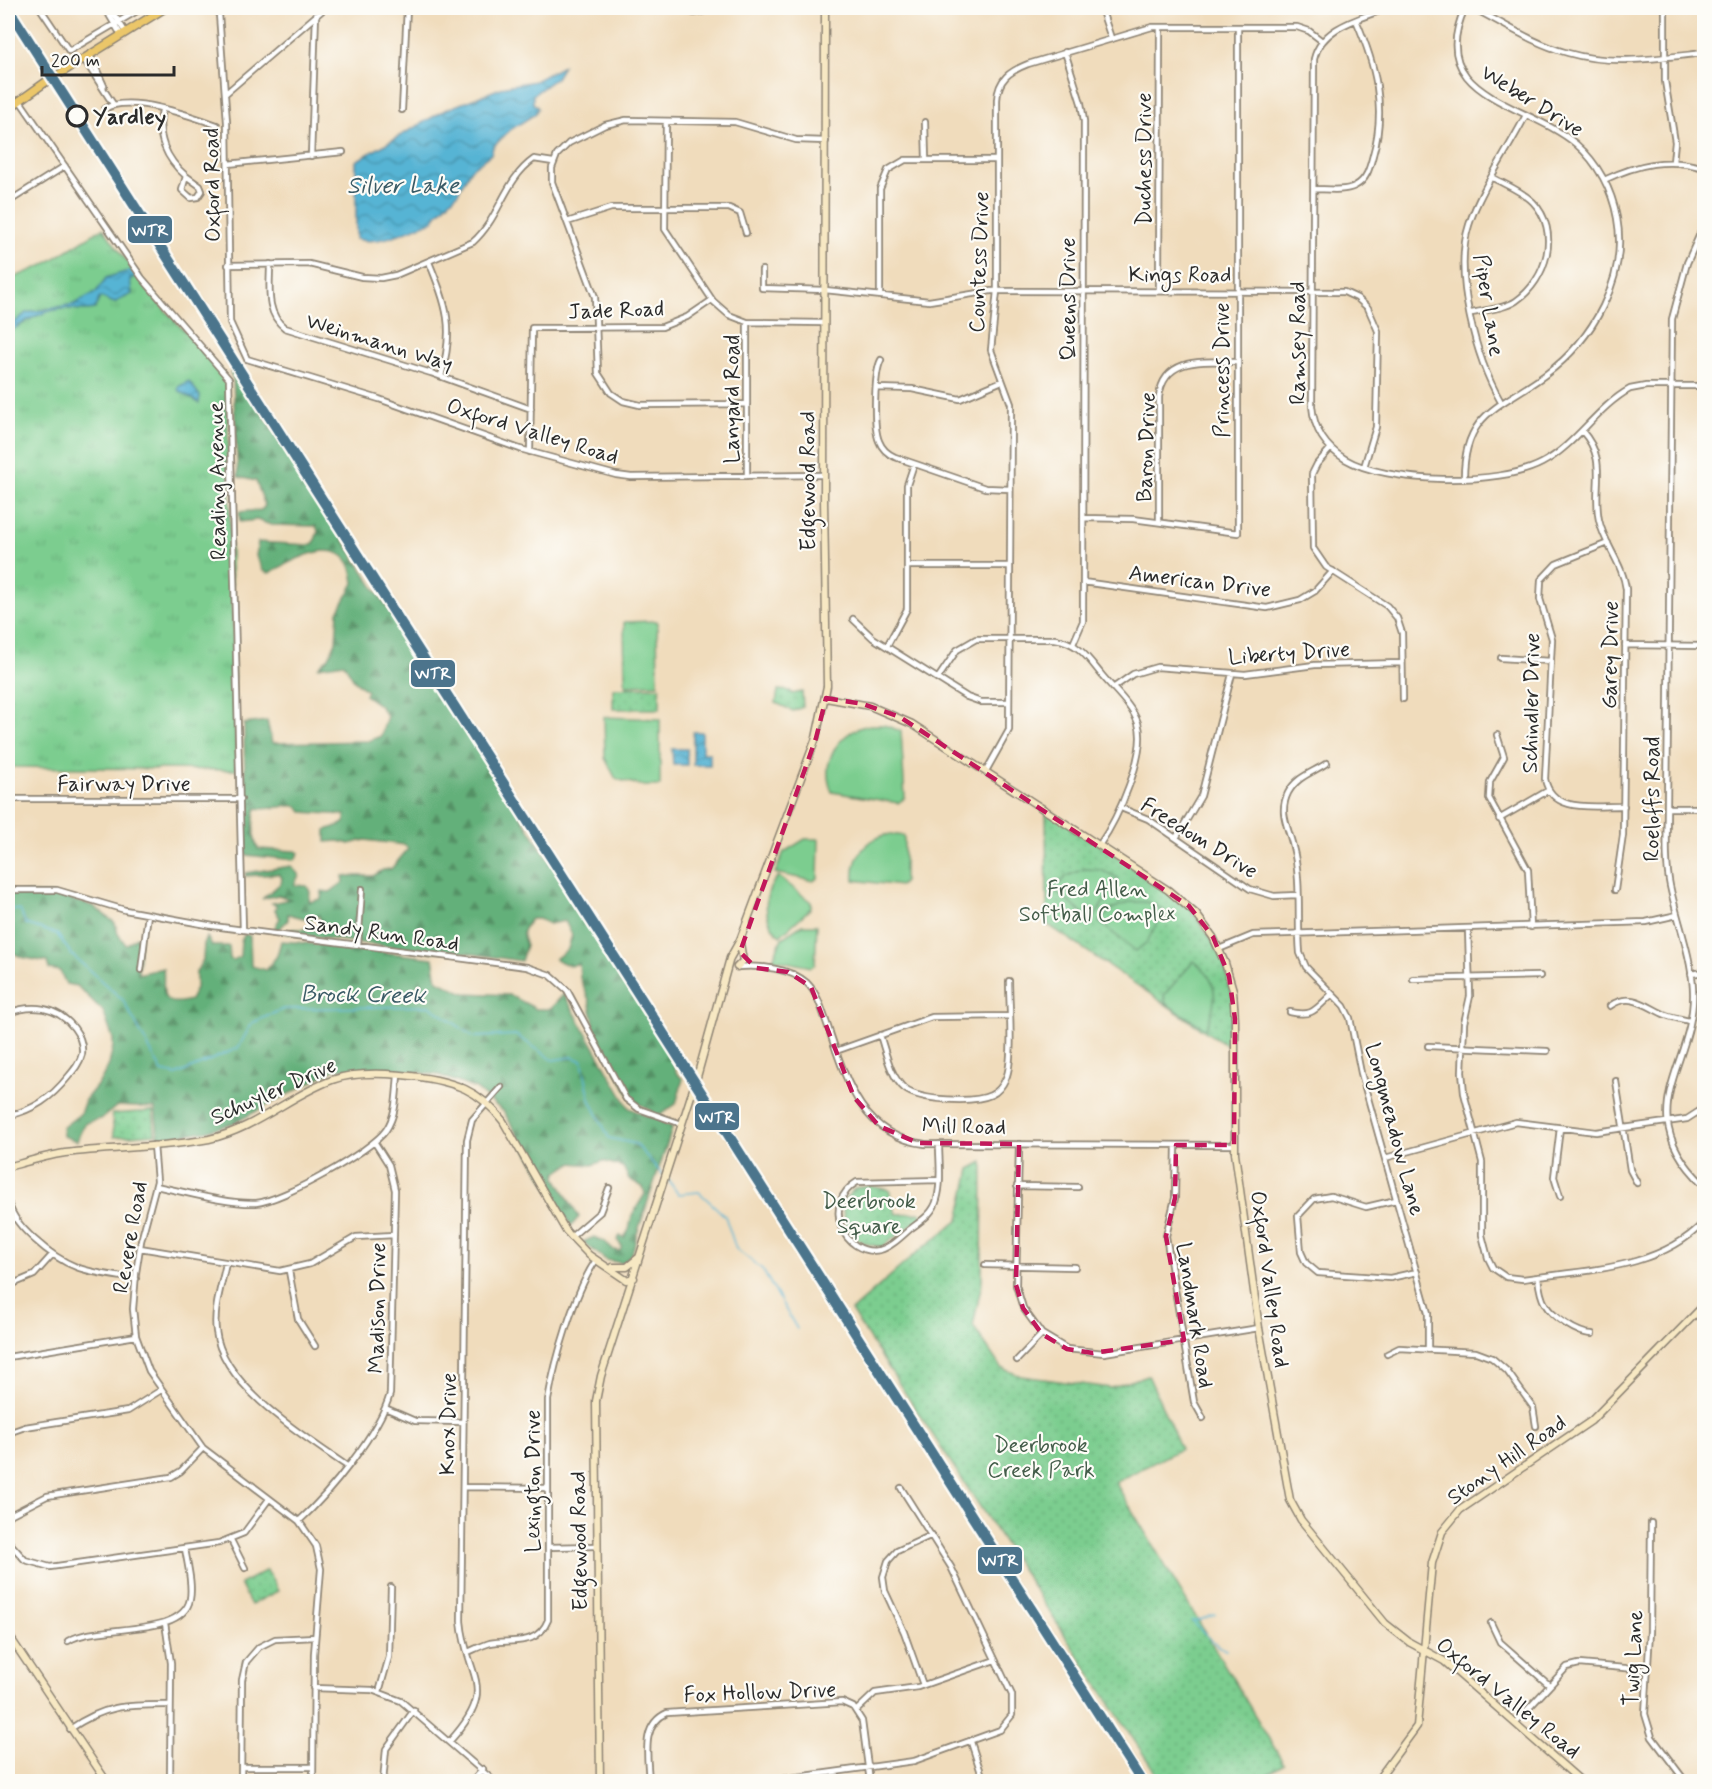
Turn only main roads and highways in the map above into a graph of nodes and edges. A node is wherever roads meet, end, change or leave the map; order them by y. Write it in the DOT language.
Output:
graph roads {
  1 [pos="165,8"];
  2 [pos="8,109"];
  1 -- 2 [label="main road"];
}
